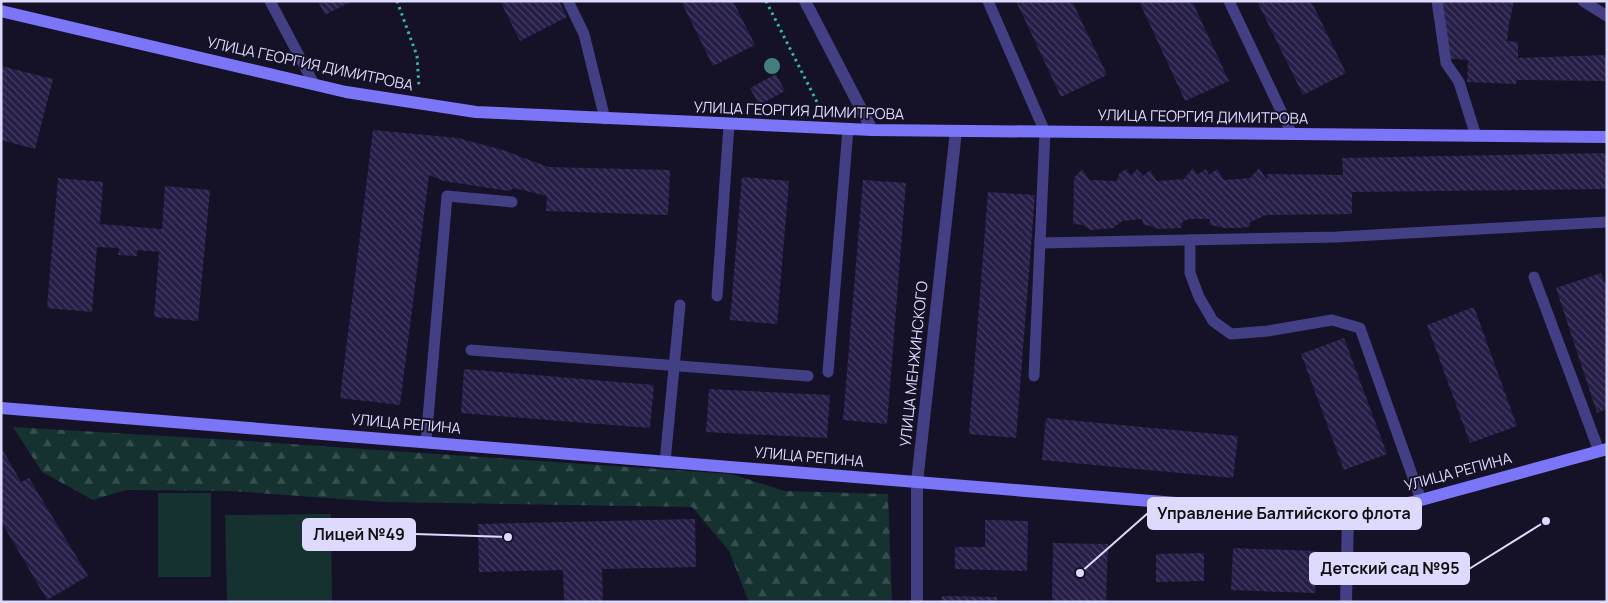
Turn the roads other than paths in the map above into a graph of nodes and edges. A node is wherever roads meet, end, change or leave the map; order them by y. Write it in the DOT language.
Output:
graph roads {
  1 [pos="270,1"];
  2 [pos="568,1"];
  3 [pos="805,1"];
  4 [pos="988,1"];
  5 [pos="1229,1"];
  6 [pos="1437,1"];
  7 [pos="1583,1"];
  8 [pos="1,11"];
  9 [pos="1607,16"];
  10 [pos="314,84"];
  11 [pos="605,119"];
  12 [pos="729,125"];
  13 [pos="848,129"];
  14 [pos="872,130"];
  15 [pos="956,131"];
  16 [pos="1045,132"];
  17 [pos="1292,134"];
  18 [pos="1476,136"];
  19 [pos="1607,137"];
  20 [pos="512,202"];
  21 [pos="1607,222"];
  22 [pos="1190,240"];
  23 [pos="1040,243"];
  24 [pos="1534,277"];
  25 [pos="717,296"];
  26 [pos="680,305"];
  27 [pos="472,350"];
  28 [pos="674,366"];
  29 [pos="828,372"];
  30 [pos="808,376"];
  31 [pos="1034,376"];
  32 [pos="1,408"];
  33 [pos="426,442"];
  34 [pos="1603,450"];
  35 [pos="665,462"];
  36 [pos="917,482"];
  37 [pos="1421,500"];
  38 [pos="1348,517"];
  39 [pos="917,602"];
  40 [pos="1346,602"];
  1 -- 10 [label="lane"];
  2 -- 11 [label="lane"];
  3 -- 14 [label="street"];
  4 -- 16 [label="lane"];
  5 -- 17 [label="lane"];
  6 -- 18 [label="lane"];
  7 -- 9 [label="lane"];
  8 -- 10 [label="street, УЛИЦА ГЕОРГИЯ ДИМИТРОВА"];
  10 -- 11 [label="street, УЛИЦА ГЕОРГИЯ ДИМИТРОВА"];
  11 -- 12 [label="street, УЛИЦА ГЕОРГИЯ ДИМИТРОВА"];
  12 -- 13 [label="street, УЛИЦА ГЕОРГИЯ ДИМИТРОВА"];
  12 -- 25 [label="lane"];
  13 -- 14 [label="street, УЛИЦА ГЕОРГИЯ ДИМИТРОВА"];
  13 -- 29 [label="lane"];
  14 -- 15 [label="street, УЛИЦА ГЕОРГИЯ ДИМИТРОВА"];
  15 -- 16 [label="street, УЛИЦА ГЕОРГИЯ ДИМИТРОВА"];
  15 -- 36 [label="street, УЛИЦА МЕНЖИНСКОГО"];
  16 -- 17 [label="street, УЛИЦА ГЕОРГИЯ ДИМИТРОВА"];
  16 -- 23 [label="lane"];
  17 -- 18 [label="street, УЛИЦА ГЕОРГИЯ ДИМИТРОВА"];
  18 -- 19 [label="street, УЛИЦА ГЕОРГИЯ ДИМИТРОВА"];
  20 -- 33 [label="lane"];
  21 -- 22 [label="lane"];
  22 -- 23 [label="lane"];
  22 -- 37 [label="lane"];
  23 -- 31 [label="lane"];
  24 -- 34 [label="lane"];
  26 -- 28 [label="lane"];
  27 -- 28 [label="lane"];
  28 -- 30 [label="lane"];
  28 -- 35 [label="lane"];
  32 -- 33 [label="street, УЛИЦА РЕПИНА"];
  33 -- 35 [label="street, УЛИЦА РЕПИНА"];
  34 -- 37 [label="street, УЛИЦА РЕПИНА"];
  35 -- 36 [label="street, УЛИЦА РЕПИНА"];
  36 -- 38 [label="street, УЛИЦА РЕПИНА"];
  36 -- 39 [label="street, УЛИЦА МЕНЖИНСКОГО"];
  37 -- 38 [label="street, УЛИЦА РЕПИНА"];
  38 -- 40 [label="street"];
}
